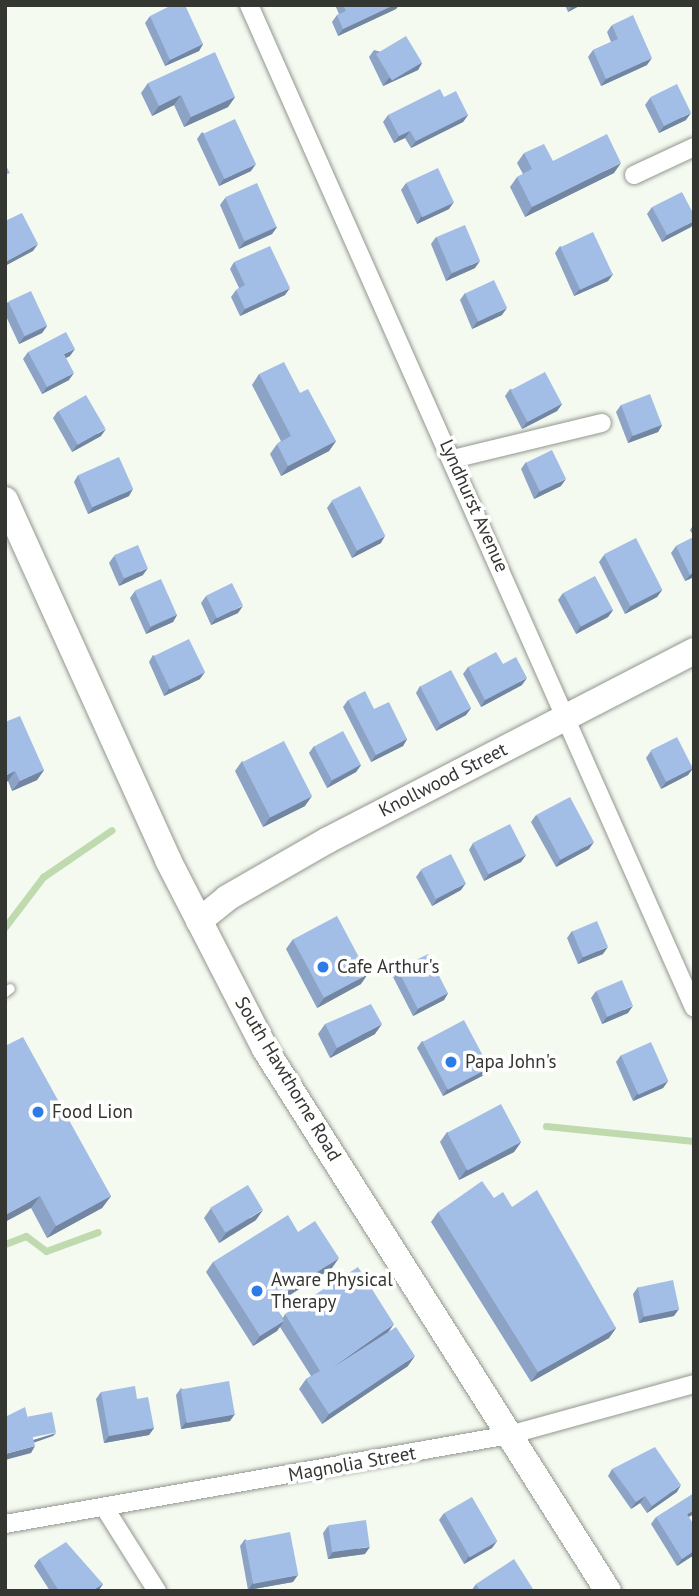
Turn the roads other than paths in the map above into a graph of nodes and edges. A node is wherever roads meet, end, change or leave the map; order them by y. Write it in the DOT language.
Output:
graph roads {
  1 [pos="249,5"];
  2 [pos="694,147"];
  3 [pos="634,175"];
  4 [pos="602,423"];
  5 [pos="453,459"];
  6 [pos="5,500"];
  7 [pos="694,651"];
  8 [pos="568,716"];
  9 [pos="200,921"];
  10 [pos="694,1008"];
  11 [pos="694,1384"];
  12 [pos="509,1435"];
  13 [pos="106,1510"];
  14 [pos="5,1524"];
  15 [pos="157,1591"];
  16 [pos="608,1591"];
  1 -- 5 [label="street, Lyndhurst Avenue"];
  2 -- 3 [label="street"];
  4 -- 5 [label="street"];
  5 -- 8 [label="street, Lyndhurst Avenue"];
  6 -- 9 [label="main road, South Hawthorne Road"];
  7 -- 8 [label="main road, Knollwood Street"];
  8 -- 9 [label="main road, Knollwood Street"];
  8 -- 10 [label="street, Lyndhurst Avenue"];
  9 -- 12 [label="main road, South Hawthorne Road"];
  11 -- 12 [label="street, Magnolia Street"];
  12 -- 13 [label="street, Magnolia Street"];
  12 -- 16 [label="main road, South Hawthorne Road"];
  13 -- 14 [label="street, Magnolia Street"];
  13 -- 15 [label="street"];
}
